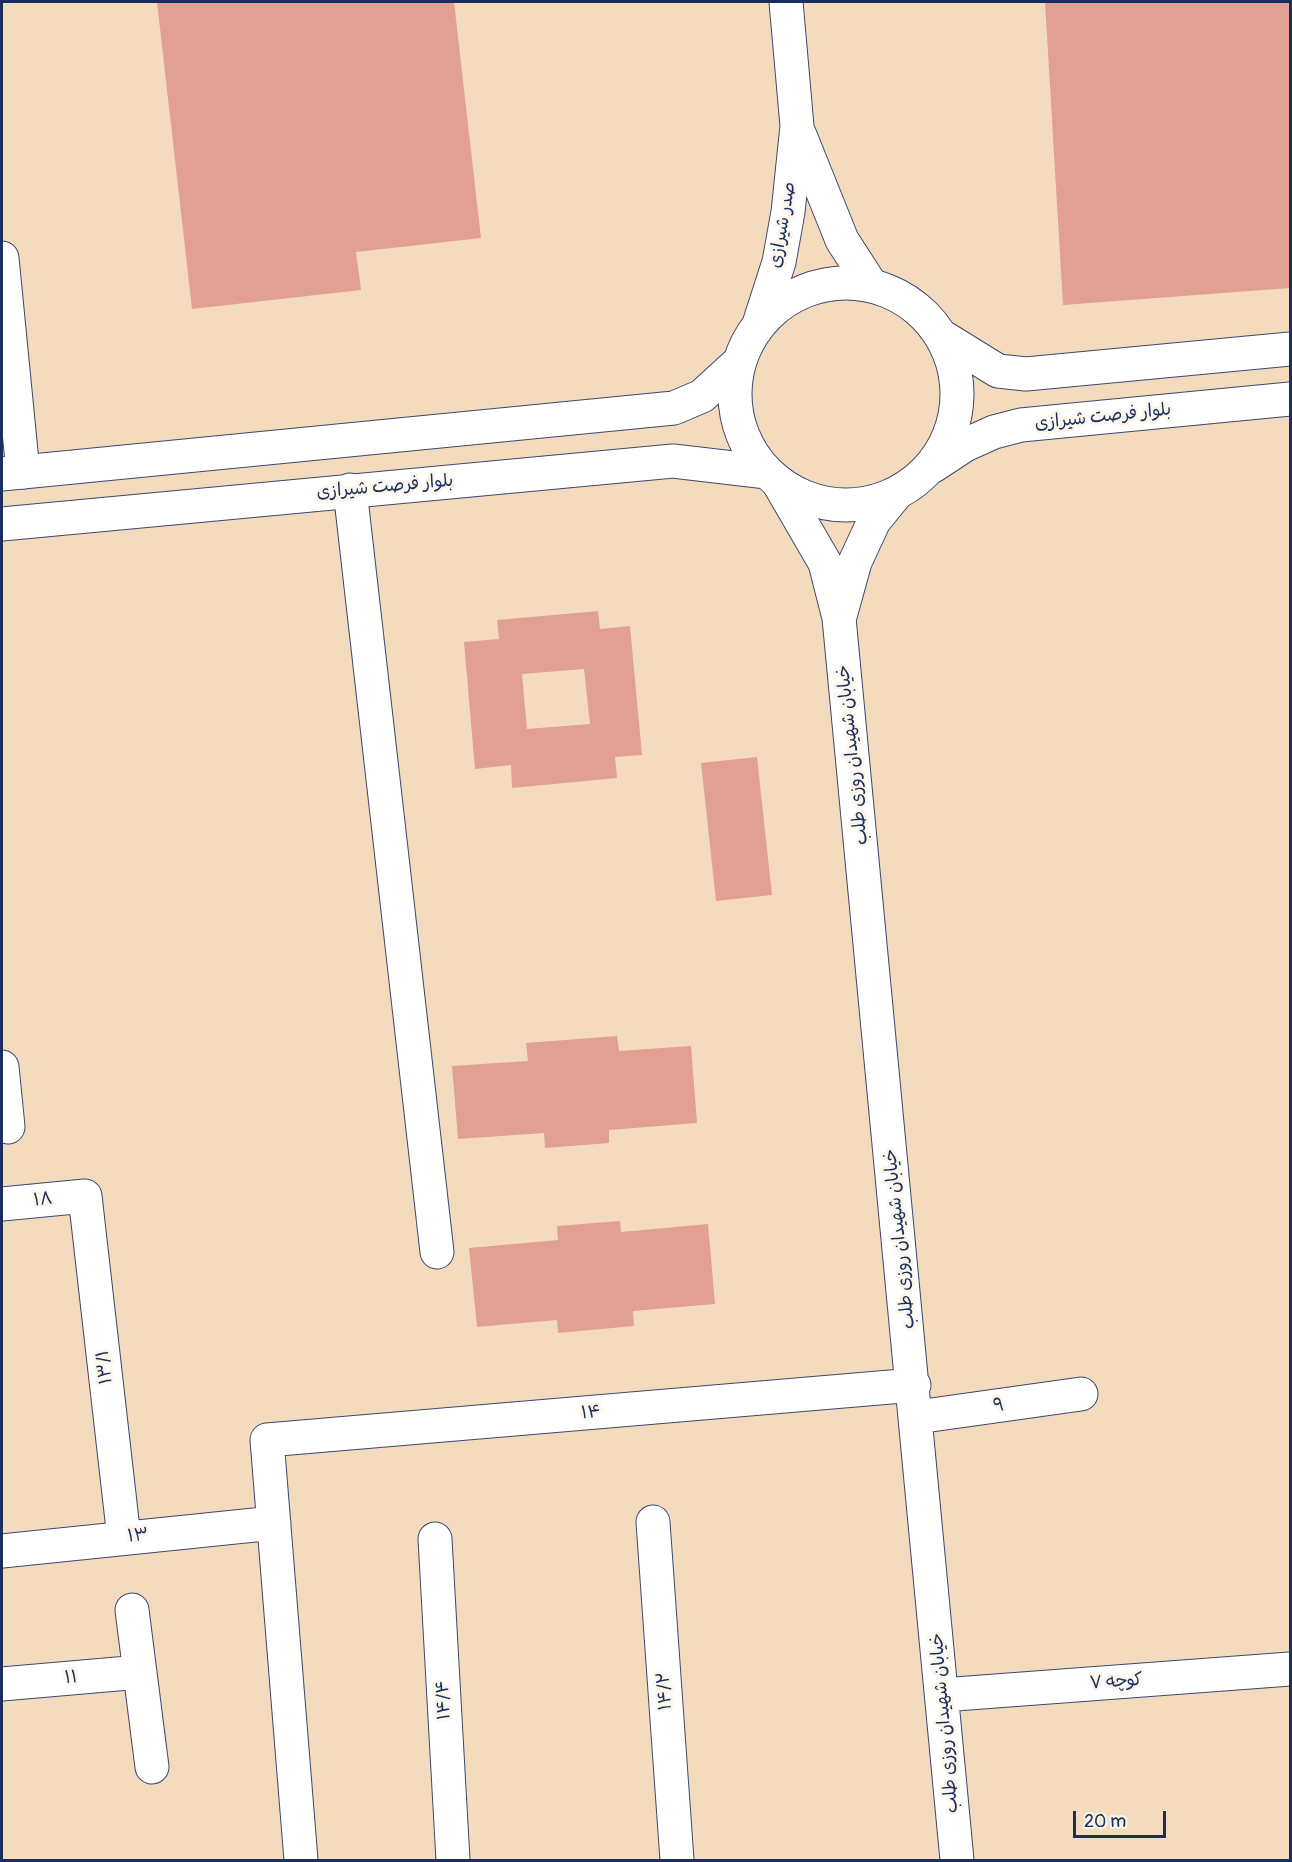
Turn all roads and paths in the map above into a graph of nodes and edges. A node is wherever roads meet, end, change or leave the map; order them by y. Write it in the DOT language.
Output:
graph roads {
  1 [pos="786,2"];
  2 [pos="797,126"];
  3 [pos="2,258"];
  4 [pos="871,285"];
  5 [pos="760,321"];
  6 [pos="943,337"];
  7 [pos="1290,349"];
  8 [pos="738,363"];
  9 [pos="1290,399"];
  10 [pos="927,471"];
  11 [pos="12,473"];
  12 [pos="773,477"];
  13 [pos="350,490"];
  14 [pos="896,494"];
  15 [pos="2,524"];
  16 [pos="839,618"];
  17 [pos="2,1067"];
  18 [pos="8,1127"];
  19 [pos="85,1196"];
  20 [pos="2,1204"];
  21 [pos="437,1252"];
  22 [pos="1081,1394"];
  23 [pos="915,1401"];
  24 [pos="653,1522"];
  25 [pos="274,1523"];
  26 [pos="124,1538"];
  27 [pos="435,1539"];
  28 [pos="2,1551"];
  29 [pos="132,1610"];
  30 [pos="1290,1669"];
  31 [pos="140,1672"];
  32 [pos="2,1684"];
  33 [pos="942,1695"];
  34 [pos="152,1767"];
  35 [pos="302,1860"];
  36 [pos="453,1860"];
  37 [pos="677,1860"];
  38 [pos="957,1860"];
  1 -- 2 [label="street, صدر شیرازی"];
  2 -- 4 [label="street, صدر شیرازی"];
  2 -- 5 [label="street, صدر شیرازی"];
  3 -- 11 [label="street"];
  4 -- 5 [label="street"];
  4 -- 6 [label="street"];
  5 -- 8 [label="street"];
  6 -- 7 [label="street"];
  6 -- 10 [label="street"];
  8 -- 11 [label="street"];
  8 -- 12 [label="street, خیابان شهیدان روزی طلب"];
  9 -- 10 [label="street, بلوار فرصت شیرازی"];
  10 -- 14 [label="street, بلوار فرصت شیرازی"];
  12 -- 13 [label="street, بلوار فرصت شیرازی"];
  12 -- 14 [label="street"];
  12 -- 16 [label="street, خیابان شهیدان روزی طلب"];
  13 -- 15 [label="street, بلوار فرصت شیرازی"];
  13 -- 21 [label="street"];
  14 -- 16 [label="street, خیابان شهیدان روزی طلب"];
  16 -- 23 [label="street, خیابان شهیدان روزی طلب"];
  17 -- 18 [label="street"];
  19 -- 20 [label="street, ۱۸"];
  19 -- 26 [label="street, ۱۳/۱"];
  22 -- 23 [label="street, ۹"];
  23 -- 25 [label="street, ۱۴"];
  23 -- 33 [label="street, خیابان شهیدان روزی طلب"];
  24 -- 37 [label="street, ۱۴/۲"];
  25 -- 26 [label="street, ۱۳"];
  25 -- 35 [label="street"];
  26 -- 28 [label="street, ۱۳"];
  27 -- 36 [label="street, ۱۴/۴"];
  29 -- 31 [label="street"];
  30 -- 33 [label="street, کوچه ۷"];
  31 -- 32 [label="street, ۱۱"];
  31 -- 34 [label="street"];
  33 -- 38 [label="street, خیابان شهیدان روزی طلب"];
}
